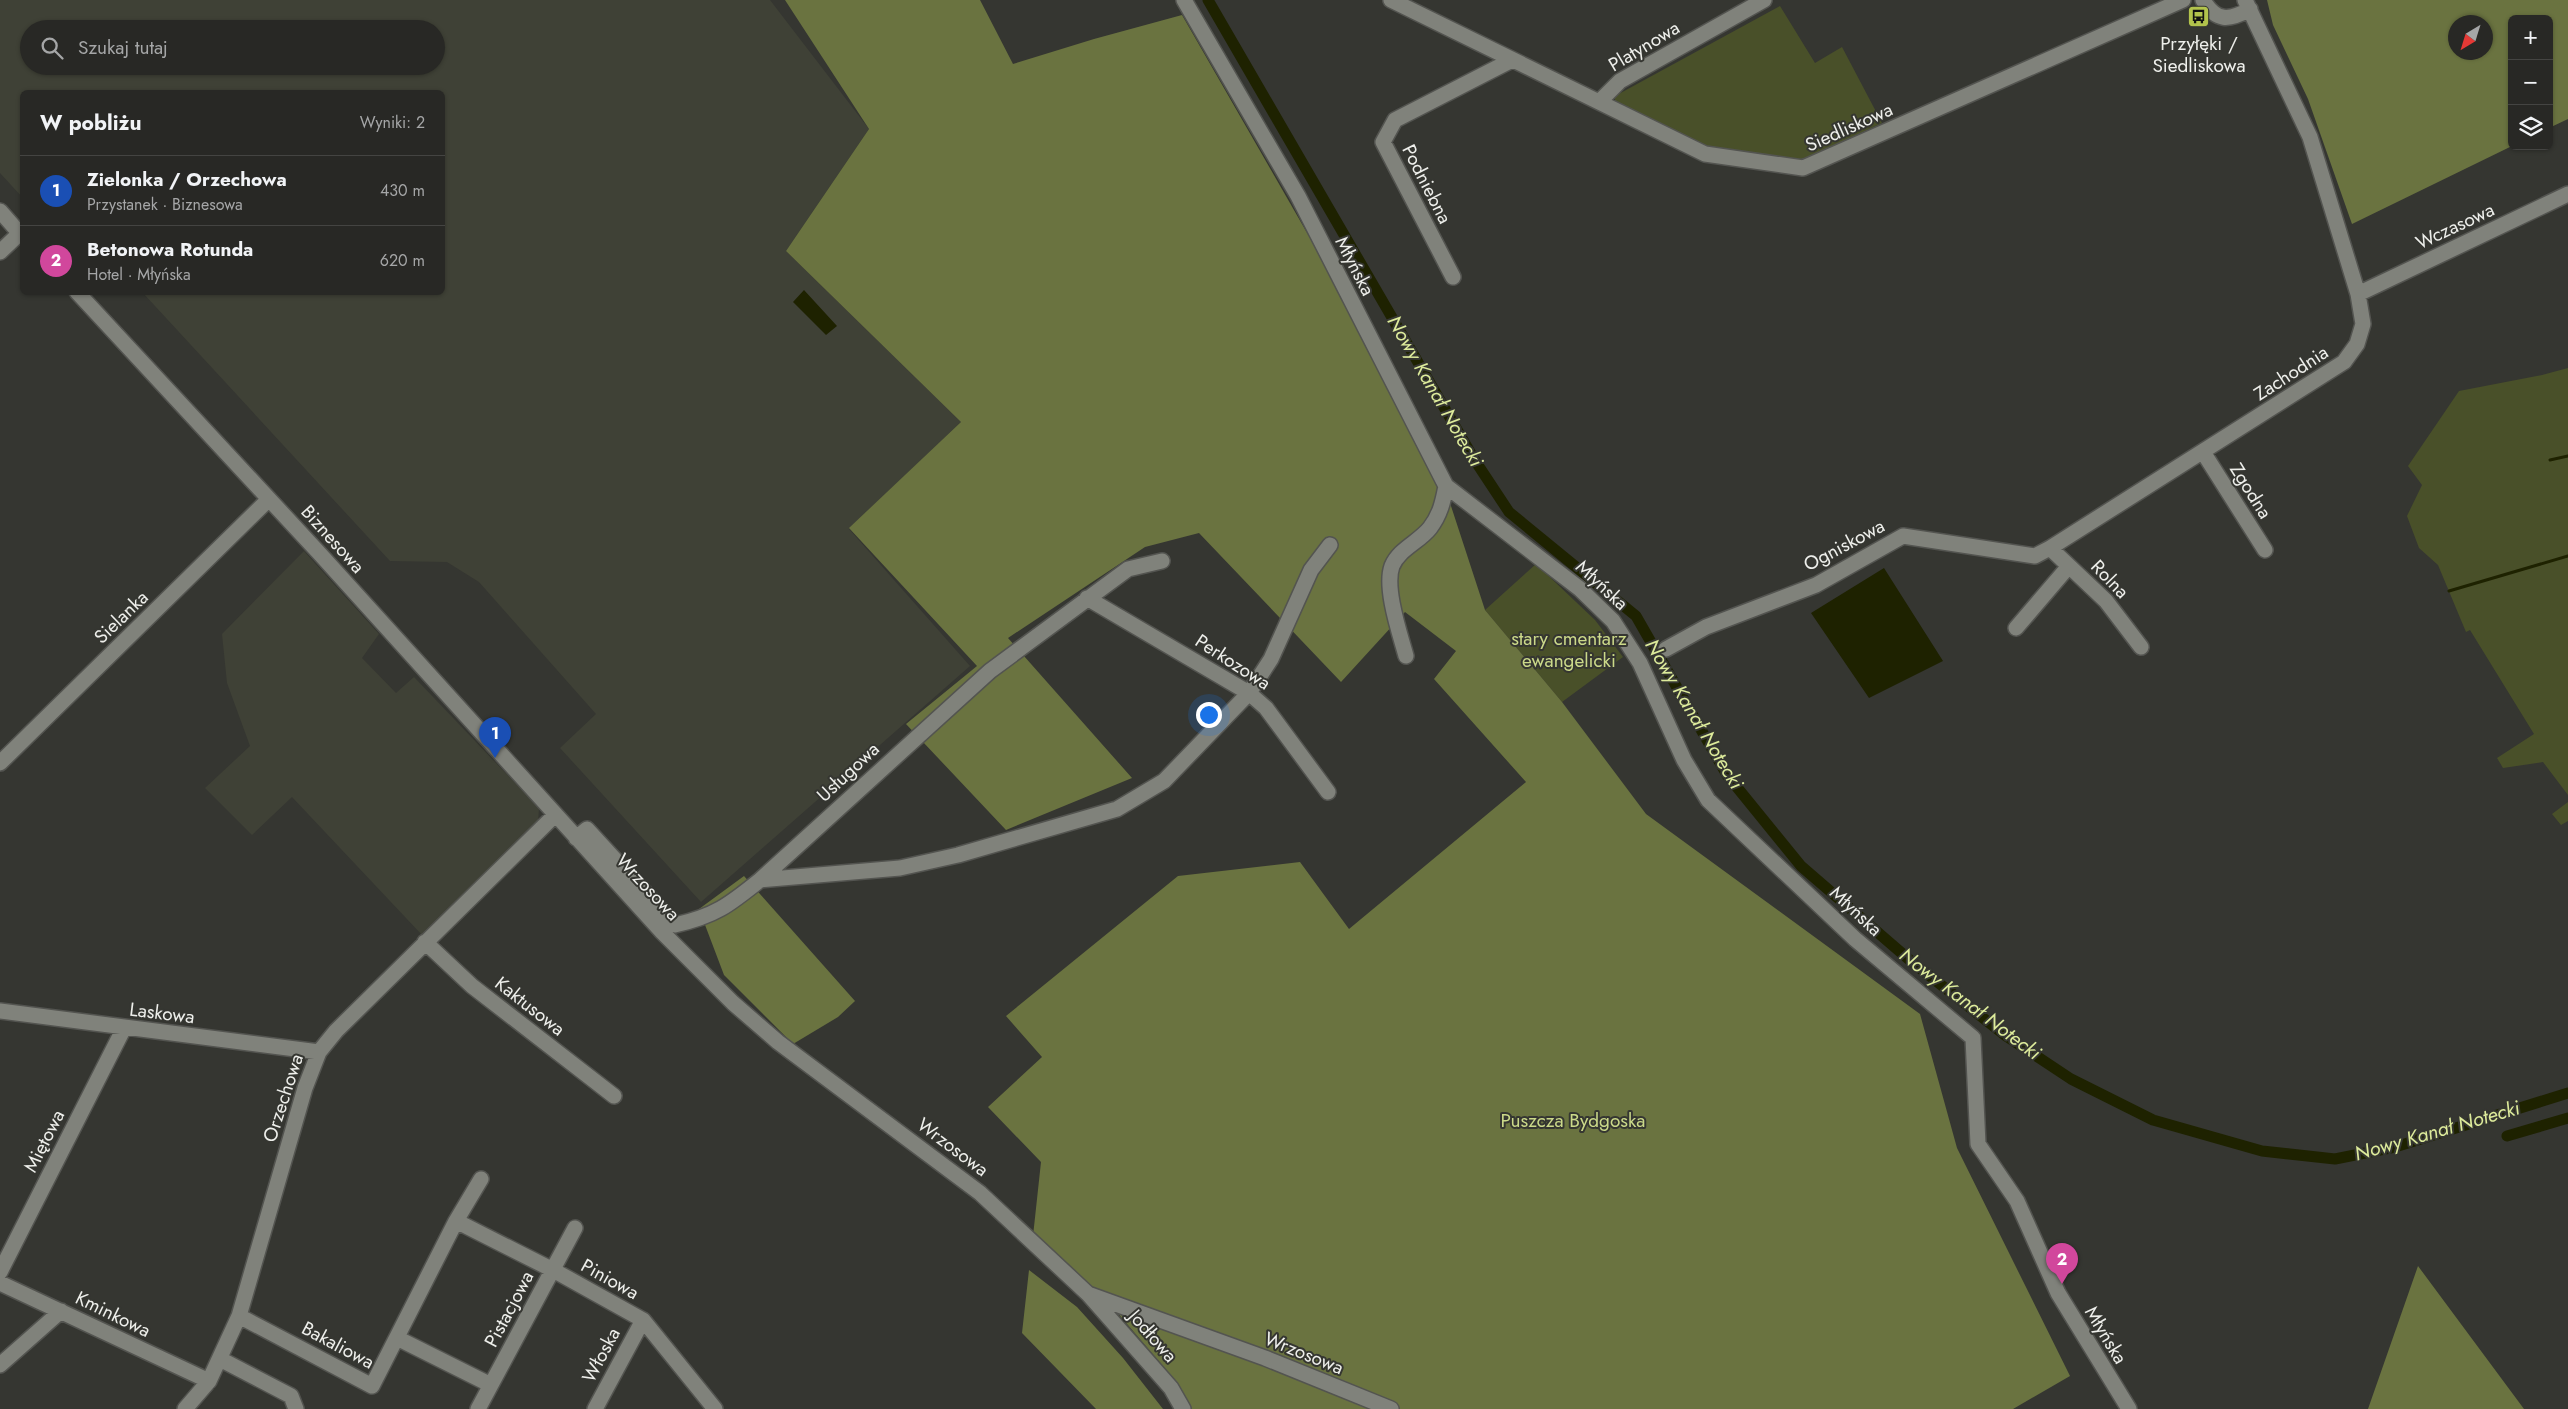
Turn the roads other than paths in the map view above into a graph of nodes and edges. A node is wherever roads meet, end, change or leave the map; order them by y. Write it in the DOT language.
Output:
graph roads {
  1 [pos="1184,0"];
  2 [pos="1391,0"];
  3 [pos="1764,0"];
  4 [pos="2183,0"];
  5 [pos="2203,0"];
  6 [pos="2248,4"];
  7 [pos="1512,60"];
  8 [pos="1600,101"];
  9 [pos="2568,194"];
  10 [pos="0,211"];
  11 [pos="20,233"];
  12 [pos="20,235"];
  13 [pos="0,252"];
  14 [pos="1453,277"];
  15 [pos="2358,294"];
  16 [pos="80,295"];
  17 [pos="2203,452"];
  18 [pos="1446,486"];
  19 [pos="269,499"];
  20 [pos="1330,544"];
  21 [pos="2053,546"];
  22 [pos="2265,550"];
  23 [pos="1162,561"];
  24 [pos="2069,566"];
  25 [pos="1087,598"];
  26 [pos="2016,628"];
  27 [pos="2141,647"];
  28 [pos="1666,649"];
  29 [pos="1406,656"];
  30 [pos="1249,693"];
  31 [pos="0,763"];
  32 [pos="1328,792"];
  33 [pos="555,815"];
  34 [pos="576,838"];
  35 [pos="760,880"];
  36 [pos="425,942"];
  37 [pos="0,1011"];
  38 [pos="124,1028"];
  39 [pos="319,1052"];
  40 [pos="614,1096"];
  41 [pos="481,1179"];
  42 [pos="456,1221"];
  43 [pos="574,1228"];
  44 [pos="552,1270"];
  45 [pos="0,1272"];
  46 [pos="0,1283"];
  47 [pos="1088,1294"];
  48 [pos="61,1311"];
  49 [pos="238,1316"];
  50 [pos="643,1320"];
  51 [pos="397,1338"];
  52 [pos="220,1359"];
  53 [pos="0,1365"];
  54 [pos="209,1382"];
  55 [pos="490,1385"];
  56 [pos="185,1409"];
  57 [pos="296,1409"];
  58 [pos="478,1409"];
  59 [pos="594,1409"];
  60 [pos="715,1409"];
  61 [pos="1183,1409"];
  62 [pos="1391,1409"];
  63 [pos="2129,1409"];
  1 -- 18 [label="street, Młyńska"];
  2 -- 7 [label="street, Siedliskowa"];
  3 -- 8 [label="street, Platynowa"];
  4 -- 8 [label="street, Siedliskowa"];
  5 -- 6 [label="street"];
  6 -- 15 [label="street, Zachodnia"];
  7 -- 8 [label="street, Siedliskowa"];
  7 -- 14 [label="street, Podniebna"];
  9 -- 15 [label="street, Wczasowa"];
  10 -- 11 [label="street"];
  12 -- 13 [label="street"];
  15 -- 17 [label="street, Zachodnia"];
  16 -- 19 [label="street, Biznesowa"];
  17 -- 21 [label="street, Zachodnia"];
  17 -- 22 [label="street, Zgodna"];
  18 -- 29 [label="street"];
  18 -- 63 [label="street, Młyńska"];
  19 -- 31 [label="street, Sielanka"];
  19 -- 33 [label="street, Biznesowa"];
  20 -- 30 [label="street"];
  21 -- 24 [label="street, Rolna"];
  21 -- 28 [label="street, Ogniskowa"];
  23 -- 25 [label="street, Usługowa"];
  24 -- 26 [label="street"];
  24 -- 27 [label="street, Rolna"];
  25 -- 30 [label="street, Perkozowa"];
  25 -- 35 [label="street, Usługowa"];
  30 -- 32 [label="street, Perkozowa"];
  30 -- 35 [label="street"];
  33 -- 34 [label="street, Wrzosowa"];
  33 -- 36 [label="street, Orzechowa"];
  34 -- 35 [label="street, Usługowa"];
  34 -- 47 [label="street, Wrzosowa"];
  36 -- 39 [label="street, Orzechowa"];
  36 -- 40 [label="street, Kaktusowa"];
  37 -- 38 [label="street, Laskowa"];
  38 -- 39 [label="street, Laskowa"];
  38 -- 45 [label="street, Miętowa"];
  39 -- 49 [label="street, Orzechowa"];
  41 -- 42 [label="street, Bakaliowa"];
  42 -- 44 [label="street, Piniowa"];
  42 -- 51 [label="street, Bakaliowa"];
  43 -- 44 [label="street, Pistacjowa"];
  44 -- 50 [label="street, Piniowa"];
  44 -- 55 [label="street, Pistacjowa"];
  46 -- 48 [label="street, Kminkowa"];
  47 -- 61 [label="street, Jodłowa"];
  47 -- 62 [label="street, Wrzosowa"];
  48 -- 53 [label="street"];
  48 -- 54 [label="street, Kminkowa"];
  49 -- 51 [label="street, Bakaliowa"];
  49 -- 52 [label="street, Orzechowa"];
  50 -- 59 [label="street, Włoska"];
  50 -- 60 [label="street, Piniowa"];
  51 -- 55 [label="street, Bakaliowa"];
  52 -- 54 [label="street, Orzechowa"];
  52 -- 57 [label="street"];
  54 -- 56 [label="street, Orzechowa"];
  55 -- 58 [label="street, Pistacjowa"];
}
